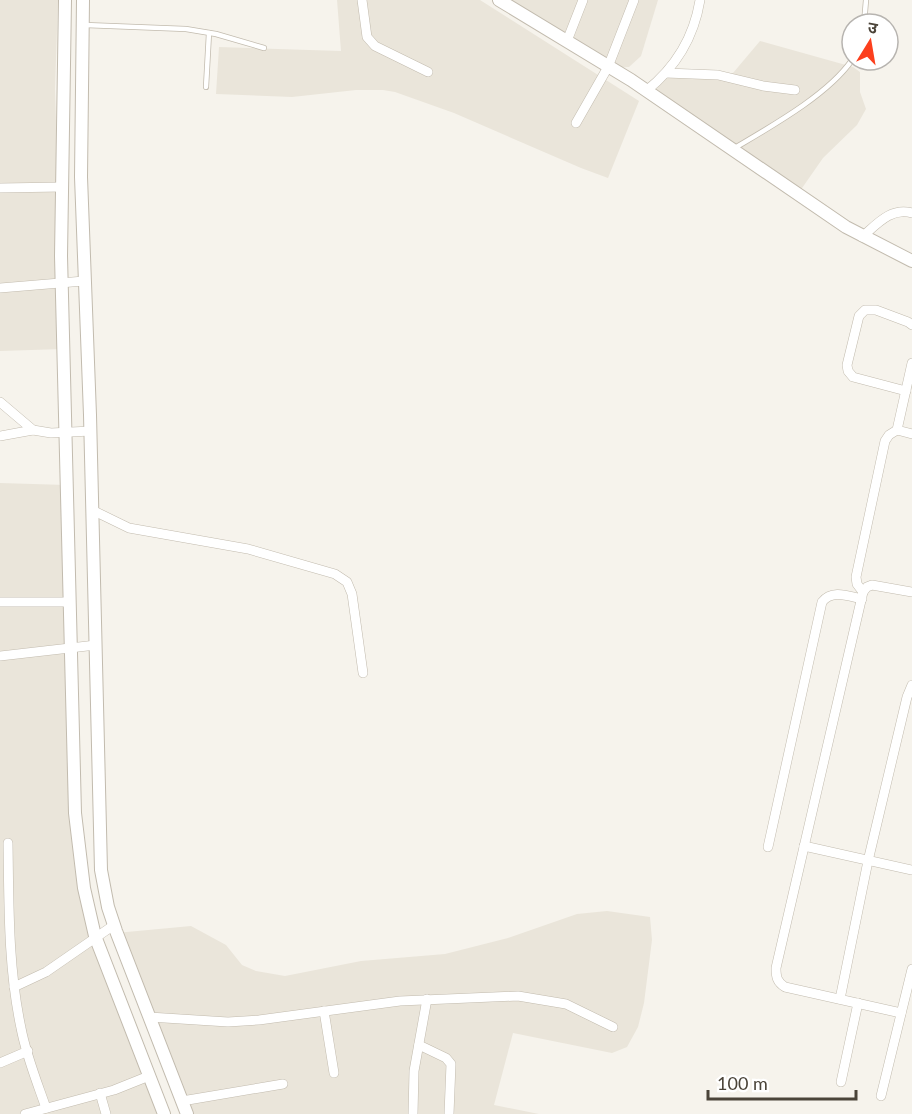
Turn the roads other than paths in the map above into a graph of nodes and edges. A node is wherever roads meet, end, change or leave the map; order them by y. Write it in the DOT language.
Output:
graph roads {
  1 [pos="65,0"];
  2 [pos="83,0"];
  3 [pos="362,0"];
  4 [pos="499,0"];
  5 [pos="583,0"];
  6 [pos="634,0"];
  7 [pos="700,0"];
  8 [pos="83,25"];
  9 [pos="208,33"];
  10 [pos="567,41"];
  11 [pos="264,48"];
  12 [pos="608,68"];
  13 [pos="429,72"];
  14 [pos="666,72"];
  15 [pos="842,72"];
  16 [pos="206,87"];
  17 [pos="795,90"];
  18 [pos="646,91"];
  19 [pos="576,123"];
  20 [pos="733,149"];
  21 [pos="62,187"];
  22 [pos="0,188"];
  23 [pos="912,213"];
  24 [pos="862,237"];
  25 [pos="912,261"];
  26 [pos="84,281"];
  27 [pos="61,283"];
  28 [pos="0,288"];
  29 [pos="912,326"];
  30 [pos="912,363"];
  31 [pos="906,391"];
  32 [pos="0,402"];
  33 [pos="33,430"];
  34 [pos="897,430"];
  35 [pos="91,431"];
  36 [pos="65,432"];
  37 [pos="912,434"];
  38 [pos="0,436"];
  39 [pos="92,510"];
  40 [pos="912,592"];
  41 [pos="862,595"];
  42 [pos="0,602"];
  43 [pos="70,602"];
  44 [pos="96,645"];
  45 [pos="70,649"];
  46 [pos="0,656"];
  47 [pos="363,673"];
  48 [pos="912,685"];
  49 [pos="8,843"];
  50 [pos="804,846"];
  51 [pos="768,847"];
  52 [pos="868,861"];
  53 [pos="912,870"];
  54 [pos="114,925"];
  55 [pos="95,936"];
  56 [pos="912,969"];
  57 [pos="14,987"];
  58 [pos="427,999"];
  59 [pos="840,999"];
  60 [pos="858,1003"];
  61 [pos="324,1011"];
  62 [pos="901,1012"];
  63 [pos="149,1017"];
  64 [pos="613,1027"];
  65 [pos="419,1045"];
  66 [pos="28,1052"];
  67 [pos="0,1063"];
  68 [pos="334,1073"];
  69 [pos="149,1076"];
  70 [pos="841,1082"];
  71 [pos="283,1084"];
  72 [pos="100,1093"];
  73 [pos="881,1096"];
  74 [pos="182,1101"];
  75 [pos="46,1108"];
  76 [pos="26,1114"];
  77 [pos="106,1114"];
  78 [pos="164,1114"];
  79 [pos="187,1114"];
  80 [pos="413,1114"];
  81 [pos="449,1114"];
  1 -- 21 [label="street"];
  2 -- 8 [label="street"];
  3 -- 13 [label="street"];
  4 -- 10 [label="street"];
  5 -- 10 [label="street"];
  6 -- 12 [label="street"];
  7 -- 14 [label="street"];
  8 -- 9 [label="lane"];
  8 -- 26 [label="street"];
  9 -- 11 [label="lane"];
  9 -- 16 [label="lane"];
  10 -- 12 [label="street"];
  12 -- 18 [label="street"];
  12 -- 19 [label="street"];
  14 -- 17 [label="street"];
  14 -- 18 [label="street"];
  15 -- 20 [label="lane"];
  18 -- 20 [label="street"];
  20 -- 24 [label="street"];
  21 -- 22 [label="street"];
  21 -- 27 [label="street"];
  23 -- 24 [label="street"];
  24 -- 25 [label="street"];
  26 -- 27 [label="street"];
  26 -- 35 [label="street"];
  27 -- 28 [label="street"];
  27 -- 36 [label="street"];
  29 -- 31 [label="street"];
  30 -- 31 [label="street"];
  31 -- 34 [label="street"];
  32 -- 33 [label="street"];
  33 -- 36 [label="street"];
  33 -- 38 [label="street"];
  34 -- 37 [label="street"];
  34 -- 41 [label="street"];
  35 -- 36 [label="street"];
  35 -- 39 [label="street"];
  36 -- 43 [label="street"];
  39 -- 44 [label="street"];
  39 -- 47 [label="street"];
  40 -- 41 [label="street"];
  41 -- 50 [label="street"];
  41 -- 51 [label="street"];
  42 -- 43 [label="street"];
  43 -- 45 [label="street"];
  44 -- 45 [label="street"];
  44 -- 54 [label="street"];
  45 -- 46 [label="street"];
  45 -- 55 [label="street"];
  48 -- 52 [label="street"];
  49 -- 57 [label="street"];
  50 -- 52 [label="street"];
  50 -- 59 [label="street"];
  52 -- 53 [label="street"];
  52 -- 59 [label="street"];
  54 -- 55 [label="street"];
  54 -- 63 [label="street"];
  55 -- 57 [label="street"];
  55 -- 69 [label="street"];
  56 -- 62 [label="street"];
  57 -- 66 [label="street"];
  58 -- 61 [label="street"];
  58 -- 64 [label="street"];
  58 -- 65 [label="street"];
  59 -- 60 [label="street"];
  60 -- 62 [label="street"];
  60 -- 70 [label="street"];
  61 -- 63 [label="street"];
  61 -- 68 [label="street"];
  62 -- 73 [label="street"];
  63 -- 74 [label="street"];
  65 -- 80 [label="street"];
  65 -- 81 [label="street"];
  66 -- 67 [label="street"];
  66 -- 75 [label="street"];
  69 -- 72 [label="street"];
  69 -- 78 [label="street"];
  71 -- 74 [label="street"];
  72 -- 75 [label="street"];
  72 -- 77 [label="street"];
  74 -- 79 [label="street"];
  75 -- 76 [label="street"];
}
